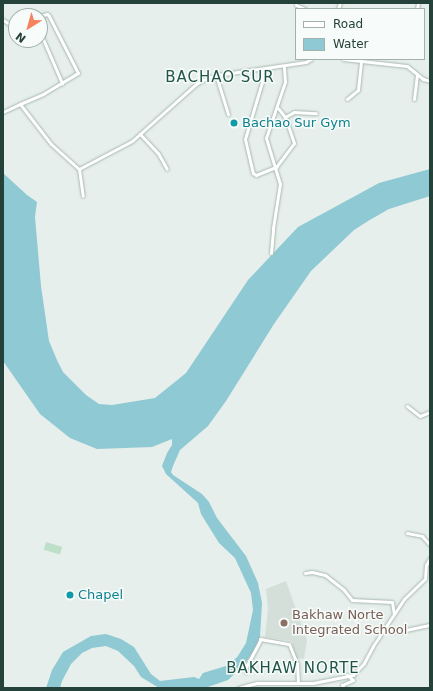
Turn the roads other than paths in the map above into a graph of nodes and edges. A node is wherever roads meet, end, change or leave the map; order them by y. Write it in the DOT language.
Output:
graph roads {
  1 [pos="296,5"];
  2 [pos="303,8"];
  3 [pos="48,15"];
  4 [pos="47,48"];
  5 [pos="309,60"];
  6 [pos="352,60"];
  7 [pos="360,61"];
  8 [pos="284,66"];
  9 [pos="262,69"];
  10 [pos="216,75"];
  11 [pos="417,75"];
  12 [pos="430,81"];
  13 [pos="62,83"];
  14 [pos="347,99"];
  15 [pos="414,99"];
  16 [pos="20,104"];
  17 [pos="278,108"];
  18 [pos="3,112"];
  19 [pos="316,113"];
  20 [pos="228,114"];
  21 [pos="285,117"];
  22 [pos="140,134"];
  23 [pos="276,167"];
  24 [pos="79,169"];
  25 [pos="167,169"];
  26 [pos="83,196"];
  27 [pos="271,253"];
  28 [pos="407,406"];
  29 [pos="430,412"];
  30 [pos="408,533"];
  31 [pos="430,545"];
  32 [pos="430,558"];
  33 [pos="305,573"];
  34 [pos="394,614"];
  35 [pos="430,624"];
  36 [pos="384,630"];
  37 [pos="246,672"];
  38 [pos="348,675"];
  39 [pos="298,683"];
  40 [pos="302,683"];
  41 [pos="238,688"];
  42 [pos="302,688"];
  43 [pos="344,688"];
  1 -- 2 [label="street"];
  3 -- 13 [label="street"];
  4 -- 13 [label="street"];
  5 -- 8 [label="street"];
  6 -- 7 [label="street"];
  7 -- 11 [label="street"];
  7 -- 14 [label="street"];
  8 -- 9 [label="street"];
  8 -- 17 [label="street"];
  9 -- 10 [label="street"];
  9 -- 23 [label="street"];
  10 -- 20 [label="street"];
  10 -- 22 [label="street"];
  11 -- 12 [label="street"];
  11 -- 15 [label="street"];
  13 -- 16 [label="street"];
  16 -- 18 [label="street"];
  16 -- 24 [label="street"];
  17 -- 21 [label="street"];
  17 -- 23 [label="street"];
  19 -- 21 [label="street"];
  21 -- 23 [label="street"];
  22 -- 24 [label="street"];
  22 -- 25 [label="street"];
  23 -- 27 [label="street"];
  24 -- 26 [label="street"];
  28 -- 29 [label="street"];
  30 -- 31 [label="street"];
  32 -- 34 [label="street"];
  33 -- 34 [label="street"];
  34 -- 36 [label="street"];
  35 -- 36 [label="street"];
  36 -- 38 [label="street"];
  37 -- 39 [label="street"];
  38 -- 40 [label="street"];
  38 -- 43 [label="street"];
  39 -- 40 [label="street"];
  39 -- 41 [label="street"];
  40 -- 42 [label="street"];
}
